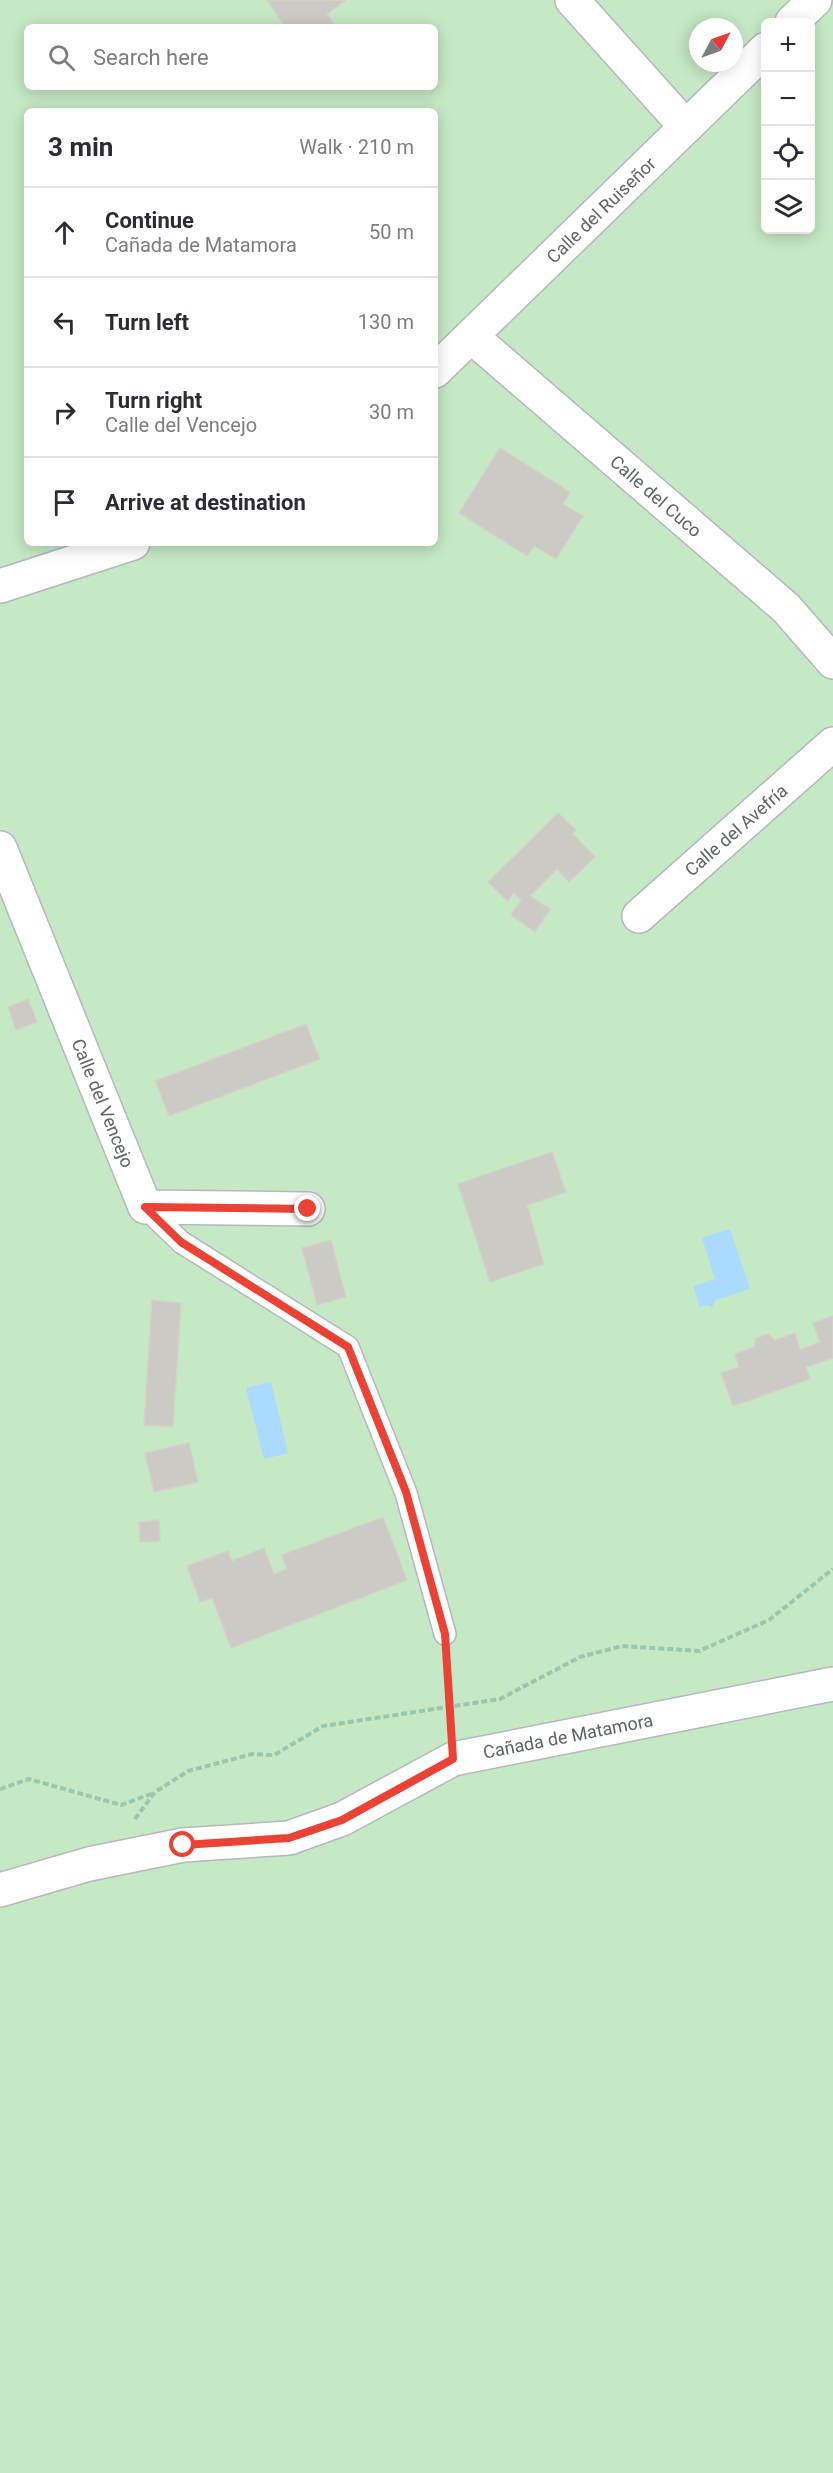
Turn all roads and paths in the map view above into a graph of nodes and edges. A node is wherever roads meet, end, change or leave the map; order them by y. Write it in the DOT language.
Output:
graph roads {
  1 [pos="572,0"];
  2 [pos="815,0"];
  3 [pos="796,18"];
  4 [pos="761,53"];
  5 [pos="686,127"];
  6 [pos="472,337"];
  7 [pos="438,368"];
  8 [pos="124,546"];
  9 [pos="0,586"];
  10 [pos="833,662"];
  11 [pos="833,744"];
  12 [pos="0,848"];
  13 [pos="639,916"];
  14 [pos="145,1207"];
  15 [pos="308,1209"];
  16 [pos="833,1569"];
  17 [pos="445,1634"];
  18 [pos="833,1684"];
  19 [pos="448,1706"];
  20 [pos="453,1759"];
  21 [pos="0,1789"];
  22 [pos="155,1792"];
  23 [pos="131,1824"];
  24 [pos="0,1890"];
  1 -- 5 [label="street"];
  2 -- 3 [label="street"];
  4 -- 5 [label="street, Calle del Ruiseñor"];
  5 -- 6 [label="street, Calle del Ruiseñor"];
  6 -- 7 [label="street, Calle del Ruiseñor"];
  6 -- 10 [label="street, Calle del Cuco"];
  8 -- 9 [label="street"];
  11 -- 13 [label="street, Calle del Avefría"];
  12 -- 14 [label="street, Calle del Vencejo"];
  14 -- 15 [label="street"];
  14 -- 17 [label="lane"];
  16 -- 19 [label="path"];
  17 -- 19 [label="path"];
  18 -- 20 [label="street, Cañada de Matamora"];
  19 -- 20 [label="path"];
  19 -- 22 [label="path"];
  20 -- 24 [label="street, Cañada de Matamora"];
  21 -- 22 [label="path"];
  22 -- 23 [label="path"];
}
